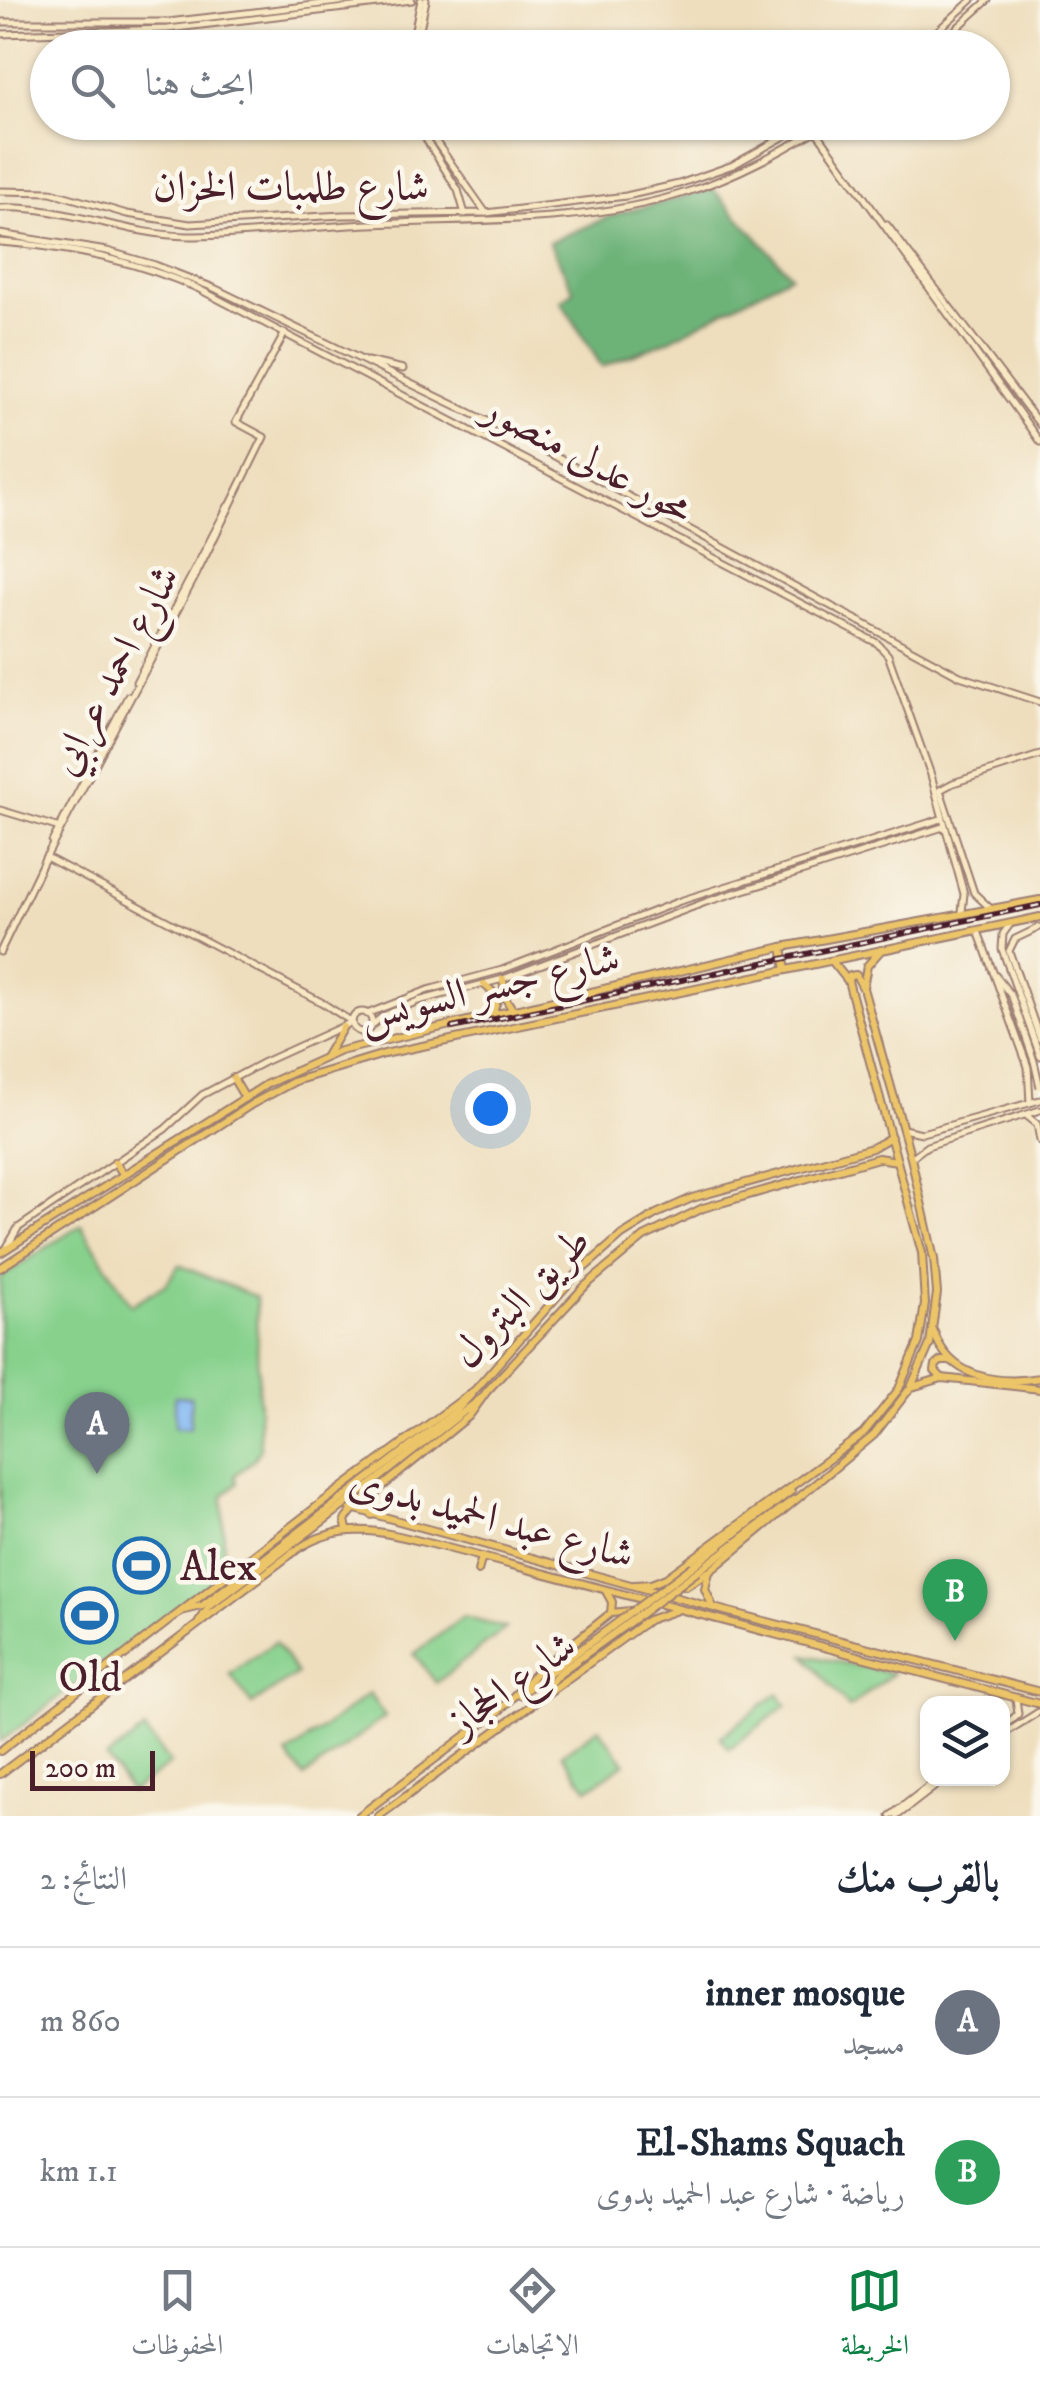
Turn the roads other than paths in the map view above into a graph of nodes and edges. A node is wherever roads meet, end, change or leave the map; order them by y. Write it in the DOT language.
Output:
graph roads {
  1 [pos="356,0"];
  2 [pos="412,0"];
  3 [pos="424,0"];
  4 [pos="972,0"];
  5 [pos="988,0"];
  6 [pos="0,22"];
  7 [pos="88,24"];
  8 [pos="88,30"];
  9 [pos="130,30"];
  10 [pos="418,30"];
  11 [pos="938,30"];
  12 [pos="955,30"];
  13 [pos="0,34"];
  14 [pos="30,34"];
  15 [pos="429,140"];
  16 [pos="432,140"];
  17 [pos="777,140"];
  18 [pos="799,140"];
  19 [pos="823,140"];
  20 [pos="741,160"];
  21 [pos="746,168"];
  22 [pos="0,191"];
  23 [pos="95,203"];
  24 [pos="0,208"];
  25 [pos="486,213"];
  26 [pos="404,214"];
  27 [pos="465,214"];
  28 [pos="90,220"];
  29 [pos="404,223"];
  30 [pos="885,223"];
  31 [pos="0,234"];
  32 [pos="0,242"];
  33 [pos="285,332"];
  34 [pos="355,358"];
  35 [pos="403,368"];
  36 [pos="1040,424"];
  37 [pos="499,427"];
  38 [pos="512,433"];
  39 [pos="490,440"];
  40 [pos="1040,442"];
  41 [pos="504,447"];
  42 [pos="230,504"];
  43 [pos="683,508"];
  44 [pos="675,524"];
  45 [pos="883,634"];
  46 [pos="877,643"];
  47 [pos="900,644"];
  48 [pos="890,659"];
  49 [pos="1040,702"];
  50 [pos="1040,755"];
  51 [pos="931,775"];
  52 [pos="953,783"];
  53 [pos="0,810"];
  54 [pos="925,824"];
  55 [pos="942,824"];
  56 [pos="60,828"];
  57 [pos="928,832"];
  58 [pos="46,857"];
  59 [pos="776,871"];
  60 [pos="779,879"];
  61 [pos="975,895"];
  62 [pos="965,898"];
  63 [pos="1040,900"];
  64 [pos="990,908"];
  65 [pos="656,910"];
  66 [pos="962,912"];
  67 [pos="1040,917"];
  68 [pos="660,920"];
  69 [pos="1013,921"];
  70 [pos="1040,926"];
  71 [pos="977,928"];
  72 [pos="782,947"];
  73 [pos="883,949"];
  74 [pos="0,952"];
  75 [pos="831,960"];
  76 [pos="1008,961"];
  77 [pos="786,970"];
  78 [pos="993,974"];
  79 [pos="503,980"];
  80 [pos="848,981"];
  81 [pos="484,984"];
  82 [pos="863,988"];
  83 [pos="321,1002"];
  84 [pos="512,1009"];
  85 [pos="493,1013"];
  86 [pos="358,1014"];
  87 [pos="367,1014"];
  88 [pos="352,1022"];
  89 [pos="449,1023"];
  90 [pos="371,1026"];
  91 [pos="342,1027"];
  92 [pos="432,1028"];
  93 [pos="364,1032"];
  94 [pos="1040,1039"];
  95 [pos="454,1040"];
  96 [pos="368,1043"];
  97 [pos="435,1044"];
  98 [pos="326,1056"];
  99 [pos="1040,1056"];
  100 [pos="234,1078"];
  101 [pos="1030,1083"];
  102 [pos="1040,1087"];
  103 [pos="245,1098"];
  104 [pos="1040,1100"];
  105 [pos="1030,1103"];
  106 [pos="1040,1110"];
  107 [pos="1024,1116"];
  108 [pos="1039,1125"];
  109 [pos="903,1129"];
  110 [pos="922,1132"];
  111 [pos="891,1136"];
  112 [pos="1040,1141"];
  113 [pos="876,1146"];
  114 [pos="926,1146"];
  115 [pos="878,1158"];
  116 [pos="911,1158"];
  117 [pos="898,1160"];
  118 [pos="115,1162"];
  119 [pos="124,1175"];
  120 [pos="718,1190"];
  121 [pos="722,1202"];
  122 [pos="49,1220"];
  123 [pos="56,1230"];
  124 [pos="30,1232"];
  125 [pos="38,1242"];
  126 [pos="3,1251"];
  127 [pos="0,1268"];
  128 [pos="933,1331"];
  129 [pos="949,1362"];
  130 [pos="942,1378"];
  131 [pos="1040,1378"];
  132 [pos="911,1387"];
  133 [pos="1040,1389"];
  134 [pos="475,1390"];
  135 [pos="482,1398"];
  136 [pos="802,1480"];
  137 [pos="350,1483"];
  138 [pos="365,1485"];
  139 [pos="378,1490"];
  140 [pos="326,1500"];
  141 [pos="794,1500"];
  142 [pos="354,1510"];
  143 [pos="372,1515"];
  144 [pos="304,1516"];
  145 [pos="347,1529"];
  146 [pos="285,1532"];
  147 [pos="322,1536"];
  148 [pos="292,1545"];
  149 [pos="482,1557"];
  150 [pos="695,1568"];
  151 [pos="478,1571"];
  152 [pos="674,1572"];
  153 [pos="709,1572"];
  154 [pos="634,1585"];
  155 [pos="605,1590"];
  156 [pos="714,1608"];
  157 [pos="684,1609"];
  158 [pos="184,1610"];
  159 [pos="611,1614"];
  160 [pos="621,1624"];
  161 [pos="643,1624"];
  162 [pos="1040,1692"];
  163 [pos="541,1696"];
  164 [pos="514,1697"];
  165 [pos="1016,1698"];
  166 [pos="1040,1708"];
  167 [pos="1019,1712"];
  168 [pos="1027,1717"];
  169 [pos="1010,1723"];
  170 [pos="1010,1727"];
  171 [pos="0,1751"];
  172 [pos="0,1774"];
  173 [pos="932,1786"];
  174 [pos="384,1797"];
  175 [pos="370,1807"];
  176 [pos="391,1808"];
  177 [pos="359,1816"];
  178 [pos="378,1816"];
  179 [pos="894,1816"];
  1 -- 7 [label="street"];
  2 -- 9 [label="street"];
  3 -- 10 [label="street"];
  4 -- 11 [label="street"];
  5 -- 12 [label="street"];
  6 -- 7 [label="street"];
  7 -- 8 [label="street"];
  13 -- 14 [label="street"];
  15 -- 27 [label="street"];
  16 -- 25 [label="street"];
  17 -- 20 [label="street, شارع طلمبات الخزان"];
  18 -- 21 [label="street, شارع طلمبات الخزان"];
  19 -- 30 [label="street"];
  20 -- 21 [label="street"];
  20 -- 25 [label="street, شارع طلمبات الخزان"];
  21 -- 29 [label="street, شارع طلمبات الخزان"];
  22 -- 23 [label="street, شارع طلمبات الخزان"];
  23 -- 26 [label="street, شارع طلمبات الخزان"];
  23 -- 28 [label="street"];
  24 -- 28 [label="street, شارع طلمبات الخزان"];
  25 -- 27 [label="street, شارع طلمبات الخزان"];
  26 -- 27 [label="street, شارع طلمبات الخزان"];
  26 -- 29 [label="street"];
  28 -- 29 [label="street, شارع طلمبات الخزان"];
  30 -- 36 [label="street"];
  30 -- 40 [label="street"];
  31 -- 34 [label="street, محور عدلى منصور"];
  32 -- 33 [label="street, محور عدلى منصور"];
  33 -- 39 [label="street, محور عدلى منصور"];
  33 -- 42 [label="street, شارع احمد عرابي"];
  34 -- 35 [label="street"];
  34 -- 37 [label="street, محور عدلى منصور"];
  37 -- 38 [label="street, محور عدلى منصور"];
  37 -- 39 [label="street"];
  38 -- 41 [label="street"];
  38 -- 44 [label="street, محور عدلى منصور"];
  39 -- 41 [label="street, محور عدلى منصور"];
  41 -- 46 [label="street, محور عدلى منصور"];
  42 -- 56 [label="street, شارع احمد عرابي"];
  42 -- 58 [label="street, شارع احمد عرابي"];
  43 -- 44 [label="street"];
  44 -- 45 [label="street, محور عدلى منصور"];
  45 -- 46 [label="street"];
  45 -- 47 [label="street, محور عدلى منصور"];
  46 -- 48 [label="street, محور عدلى منصور"];
  47 -- 48 [label="street"];
  47 -- 49 [label="street, محور عدلى منصور"];
  48 -- 51 [label="street, محور عدلى منصور"];
  50 -- 52 [label="street"];
  51 -- 52 [label="street"];
  51 -- 55 [label="street, محور عدلى منصور"];
  52 -- 61 [label="street"];
  53 -- 56 [label="street"];
  54 -- 55 [label="street"];
  54 -- 57 [label="street"];
  54 -- 59 [label="street"];
  55 -- 57 [label="street"];
  55 -- 62 [label="street, محور عدلى منصور"];
  56 -- 58 [label="street, شارع احمد عرابي"];
  57 -- 60 [label="street"];
  58 -- 74 [label="street, شارع احمد عرابي"];
  58 -- 83 [label="street"];
  59 -- 60 [label="street"];
  59 -- 65 [label="street"];
  60 -- 68 [label="street"];
  61 -- 62 [label="street"];
  61 -- 64 [label="street"];
  62 -- 66 [label="street, محور عدلى منصور"];
  63 -- 64 [label="main road, شارع جسر السويس"];
  64 -- 66 [label="main road, شارع جسر السويس"];
  65 -- 68 [label="street"];
  65 -- 87 [label="street"];
  66 -- 72 [label="main road, شارع جسر السويس"];
  67 -- 69 [label="main road, شارع جسر السويس"];
  68 -- 79 [label="street"];
  69 -- 71 [label="main road, شارع جسر السويس"];
  69 -- 76 [label="street"];
  70 -- 76 [label="street"];
  71 -- 73 [label="main road, شارع جسر السويس"];
  71 -- 78 [label="street"];
  72 -- 77 [label="main road"];
  72 -- 84 [label="main road, شارع جسر السويس"];
  73 -- 75 [label="main road, شارع جسر السويس"];
  73 -- 82 [label="main road"];
  75 -- 77 [label="main road, شارع جسر السويس"];
  75 -- 80 [label="main road"];
  76 -- 94 [label="street"];
  76 -- 99 [label="street"];
  77 -- 95 [label="main road, شارع جسر السويس"];
  78 -- 101 [label="street"];
  78 -- 102 [label="street, bridge"];
  79 -- 81 [label="street"];
  79 -- 84 [label="main road"];
  80 -- 82 [label="main road"];
  80 -- 111 [label="main road"];
  81 -- 85 [label="main road"];
  81 -- 90 [label="street"];
  82 -- 109 [label="main road"];
  83 -- 86 [label="street"];
  83 -- 88 [label="street"];
  84 -- 85 [label="main road, شارع جسر السويس"];
  85 -- 89 [label="main road, شارع جسر السويس"];
  86 -- 87 [label="street"];
  86 -- 88 [label="street"];
  87 -- 90 [label="street"];
  88 -- 91 [label="street"];
  88 -- 93 [label="street"];
  89 -- 92 [label="main road, شارع جسر السويس"];
  89 -- 95 [label="main road"];
  90 -- 93 [label="street"];
  91 -- 98 [label="main road"];
  91 -- 100 [label="street"];
  92 -- 96 [label="main road, شارع جسر السويس"];
  92 -- 97 [label="main road"];
  93 -- 96 [label="main road"];
  95 -- 97 [label="main road, شارع جسر السويس"];
  96 -- 98 [label="main road, شارع جسر السويس"];
  97 -- 123 [label="main road, شارع جسر السويس"];
  98 -- 103 [label="main road, شارع جسر السويس"];
  100 -- 103 [label="main road"];
  100 -- 118 [label="street"];
  101 -- 102 [label="street"];
  101 -- 105 [label="street"];
  103 -- 119 [label="main road, شارع جسر السويس"];
  104 -- 105 [label="street"];
  105 -- 110 [label="street"];
  106 -- 107 [label="street"];
  107 -- 108 [label="street"];
  107 -- 114 [label="street"];
  108 -- 112 [label="street"];
  109 -- 110 [label="street"];
  109 -- 116 [label="main road"];
  110 -- 114 [label="street"];
  111 -- 113 [label="main road, طريق البترول"];
  111 -- 117 [label="main road"];
  113 -- 115 [label="main road"];
  113 -- 120 [label="main road, طريق البترول"];
  114 -- 116 [label="street"];
  115 -- 117 [label="main road, طريق البترول"];
  115 -- 121 [label="main road, طريق البترول"];
  116 -- 128 [label="main road"];
  117 -- 136 [label="main road"];
  118 -- 119 [label="main road"];
  118 -- 126 [label="street"];
  119 -- 122 [label="main road, شارع جسر السويس"];
  120 -- 121 [label="main road"];
  120 -- 134 [label="main road, طريق البترول"];
  121 -- 135 [label="main road, طريق البترول"];
  122 -- 123 [label="main road"];
  122 -- 124 [label="main road, شارع جسر السويس"];
  123 -- 125 [label="main road, شارع جسر السويس"];
  124 -- 125 [label="main road"];
  124 -- 126 [label="main road, شارع جسر السويس"];
  125 -- 127 [label="main road, شارع جسر السويس"];
  128 -- 129 [label="main road"];
  128 -- 132 [label="main road"];
  129 -- 130 [label="main road"];
  129 -- 131 [label="main road"];
  130 -- 132 [label="main road"];
  130 -- 133 [label="main road"];
  132 -- 141 [label="main road"];
  134 -- 137 [label="main road, طريق البترول"];
  134 -- 138 [label="main road"];
  135 -- 138 [label="main road"];
  135 -- 139 [label="main road, طريق البترول"];
  136 -- 150 [label="main road"];
  136 -- 152 [label="main road"];
  137 -- 139 [label="main road"];
  137 -- 140 [label="main road, طريق البترول"];
  138 -- 148 [label="main road, bridge"];
  139 -- 143 [label="main road"];
  140 -- 142 [label="main road, شارع عبد الحميد بدوى"];
  140 -- 144 [label="main road, شارع عبد الحميد بدوى"];
  141 -- 150 [label="main road"];
  141 -- 153 [label="main road"];
  142 -- 143 [label="main road, شارع عبد الحميد بدوى"];
  142 -- 145 [label="main road"];
  143 -- 154 [label="main road, شارع عبد الحميد بدوى"];
  144 -- 146 [label="main road, شارع عبد الحميد بدوى"];
  144 -- 147 [label="main road"];
  145 -- 147 [label="main road, شارع عبد الحميد بدوى"];
  145 -- 149 [label="main road, شارع عبد الحميد بدوى"];
  146 -- 148 [label="main road"];
  146 -- 158 [label="main road, شارع عبد الحميد بدوى"];
  147 -- 148 [label="main road, شارع عبد الحميد بدوى"];
  148 -- 158 [label="main road"];
  148 -- 172 [label="main road"];
  149 -- 151 [label="main road"];
  149 -- 155 [label="main road, شارع عبد الحميد بدوى"];
  150 -- 160 [label="main road, bridge"];
  152 -- 153 [label="main road"];
  152 -- 154 [label="main road"];
  153 -- 156 [label="main road"];
  154 -- 156 [label="main road, شارع عبد الحميد بدوى"];
  155 -- 157 [label="main road, شارع عبد الحميد بدوى"];
  155 -- 159 [label="main road, شارع الحجاز"];
  156 -- 162 [label="main road, شارع عبد الحميد بدوى"];
  157 -- 161 [label="main road, شارع الحجاز"];
  157 -- 165 [label="main road, شارع عبد الحميد بدوى"];
  158 -- 171 [label="main road, شارع عبد الحميد بدوى"];
  159 -- 161 [label="main road"];
  159 -- 164 [label="main road, شارع الحجاز"];
  160 -- 163 [label="main road"];
  160 -- 164 [label="main road"];
  161 -- 163 [label="main road, شارع الحجاز"];
  163 -- 176 [label="main road, شارع الحجاز"];
  164 -- 174 [label="main road, شارع الحجاز"];
  165 -- 166 [label="main road, شارع عبد الحميد بدوى"];
  165 -- 167 [label="street"];
  166 -- 168 [label="street"];
  167 -- 168 [label="street"];
  167 -- 169 [label="street"];
  168 -- 170 [label="street"];
  173 -- 179 [label="street"];
  174 -- 175 [label="main road, شارع الحجاز"];
  174 -- 176 [label="main road"];
  175 -- 177 [label="main road, شارع الحجاز"];
  175 -- 178 [label="main road"];
  176 -- 178 [label="main road, شارع الحجاز"];
}
